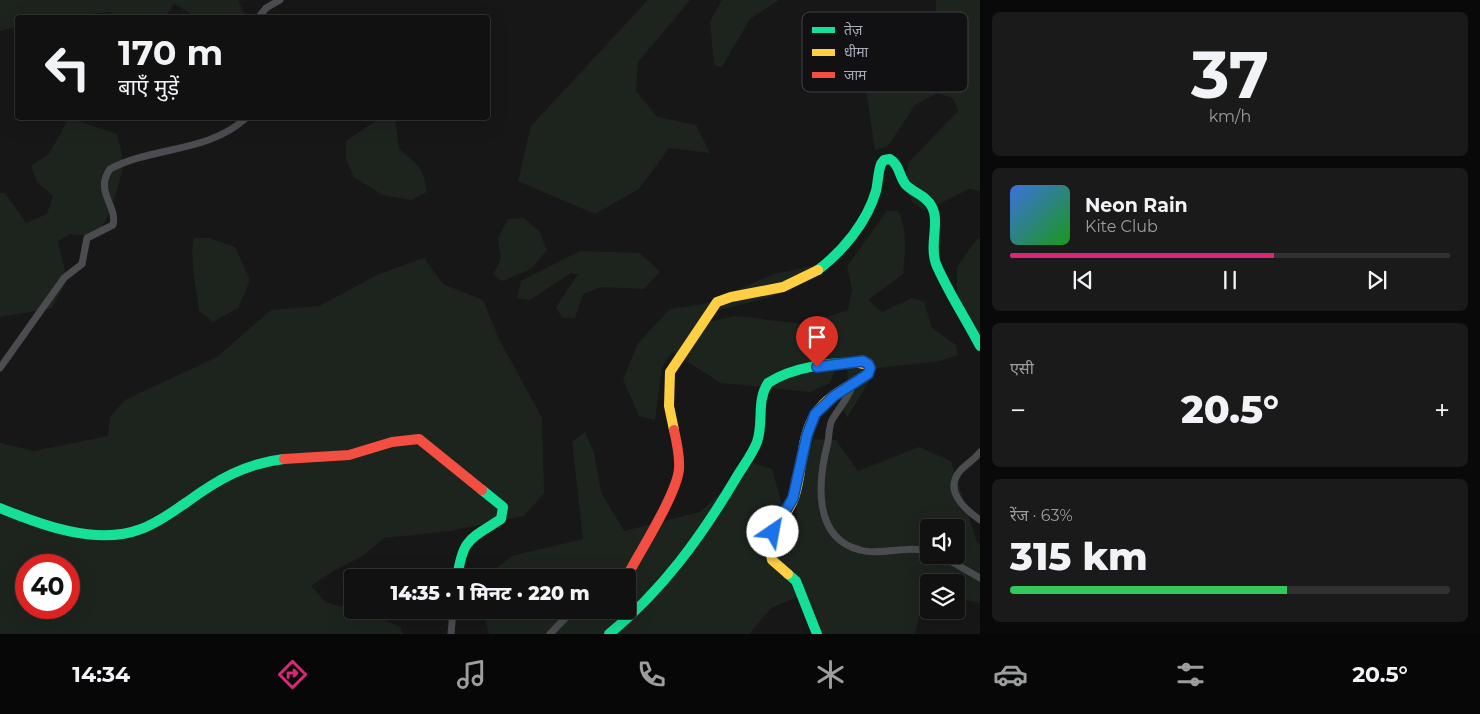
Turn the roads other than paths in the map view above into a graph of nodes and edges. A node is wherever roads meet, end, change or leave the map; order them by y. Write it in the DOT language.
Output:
graph roads {
  1 [pos="280,0"];
  2 [pos="260,15"];
  3 [pos="243,120"];
  4 [pos="980,346"];
  5 [pos="0,368"];
  6 [pos="853,383"];
  7 [pos="980,452"];
  8 [pos="0,508"];
  9 [pos="980,520"];
  10 [pos="920,550"];
  11 [pos="956,564"];
  12 [pos="458,569"];
  13 [pos="631,569"];
  14 [pos="980,578"];
  15 [pos="452,619"];
  16 [pos="565,619"];
  17 [pos="451,634"];
  18 [pos="550,634"];
  19 [pos="610,634"];
  20 [pos="817,634"];
  1 -- 2 [label="street"];
  3 -- 5 [label="street"];
  4 -- 13 [label="street"];
  6 -- 10 [label="street"];
  6 -- 19 [label="street"];
  6 -- 20 [label="street"];
  7 -- 9 [label="street"];
  8 -- 12 [label="street"];
  11 -- 14 [label="street"];
  15 -- 17 [label="street"];
  16 -- 18 [label="street"];
}
